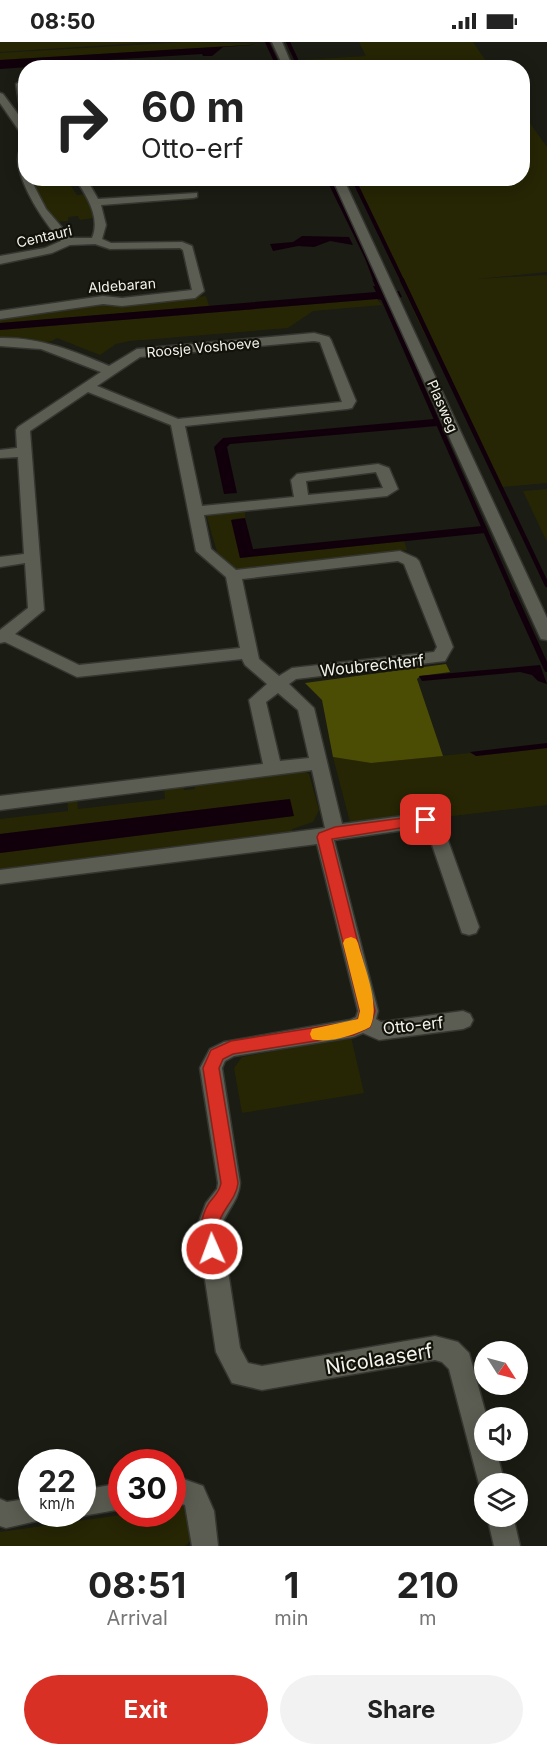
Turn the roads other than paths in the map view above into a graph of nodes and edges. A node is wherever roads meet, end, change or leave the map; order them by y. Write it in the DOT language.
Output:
graph roads {
  1 [pos="277,42"];
  2 [pos="286,60"];
  3 [pos="10,87"];
  4 [pos="18,100"];
  5 [pos="18,110"];
  6 [pos="27,186"];
  7 [pos="85,186"];
  8 [pos="341,186"];
  9 [pos="193,195"];
  10 [pos="96,202"];
  11 [pos="96,241"];
  12 [pos="68,243"];
  13 [pos="186,246"];
  14 [pos="0,260"];
  15 [pos="0,315"];
  16 [pos="0,342"];
  17 [pos="111,371"];
  18 [pos="87,387"];
  19 [pos="177,423"];
  20 [pos="23,452"];
  21 [pos="0,454"];
  22 [pos="302,500"];
  23 [pos="196,511"];
  24 [pos="31,558"];
  25 [pos="0,562"];
  26 [pos="233,575"];
  27 [pos="547,635"];
  28 [pos="2,636"];
  29 [pos="249,653"];
  30 [pos="276,683"];
  31 [pos="318,763"];
  32 [pos="273,768"];
  33 [pos="0,803"];
  34 [pos="329,834"];
  35 [pos="0,877"];
  36 [pos="469,927"];
  37 [pos="463,1020"];
  38 [pos="364,1023"];
  39 [pos="241,1374"];
  40 [pos="489,1473"];
  41 [pos="186,1492"];
  42 [pos="0,1512"];
  43 [pos="18,1513"];
  44 [pos="503,1527"];
  45 [pos="205,1546"];
  46 [pos="507,1546"];
  1 -- 2 [label="street"];
  3 -- 4 [label="street"];
  3 -- 5 [label="street"];
  6 -- 12 [label="street"];
  7 -- 10 [label="street"];
  8 -- 27 [label="street, Plasweg"];
  9 -- 10 [label="street"];
  10 -- 11 [label="street, Centauri"];
  11 -- 12 [label="street, Centauri"];
  11 -- 13 [label="street, Centauri"];
  12 -- 14 [label="street, Centauri"];
  13 -- 15 [label="street, Aldebaran"];
  16 -- 17 [label="street"];
  17 -- 18 [label="street, Roosje Voshoeve"];
  17 -- 19 [label="street, Roosje Voshoeve"];
  18 -- 19 [label="street"];
  18 -- 20 [label="street, Roosje Voshoeve"];
  19 -- 23 [label="street"];
  20 -- 21 [label="street"];
  20 -- 24 [label="street, Roosje Voshoeve"];
  22 -- 22 [label="street"];
  22 -- 23 [label="street"];
  23 -- 26 [label="street"];
  24 -- 25 [label="street"];
  24 -- 28 [label="street, Roosje Voshoeve"];
  26 -- 29 [label="street"];
  26 -- 30 [label="street, Woubrechterf"];
  28 -- 29 [label="street"];
  29 -- 30 [label="street"];
  30 -- 31 [label="street"];
  30 -- 32 [label="street, Woubrechterf"];
  31 -- 32 [label="street"];
  31 -- 34 [label="street"];
  32 -- 33 [label="street"];
  34 -- 35 [label="street"];
  34 -- 36 [label="street"];
  34 -- 38 [label="street, Otto-erf"];
  37 -- 38 [label="street, Otto-erf"];
  38 -- 39 [label="street, Otto-erf"];
  39 -- 40 [label="street, Nicolaaserf"];
  41 -- 45 [label="street"];
  42 -- 43 [label="street"];
  44 -- 46 [label="street"];
}
